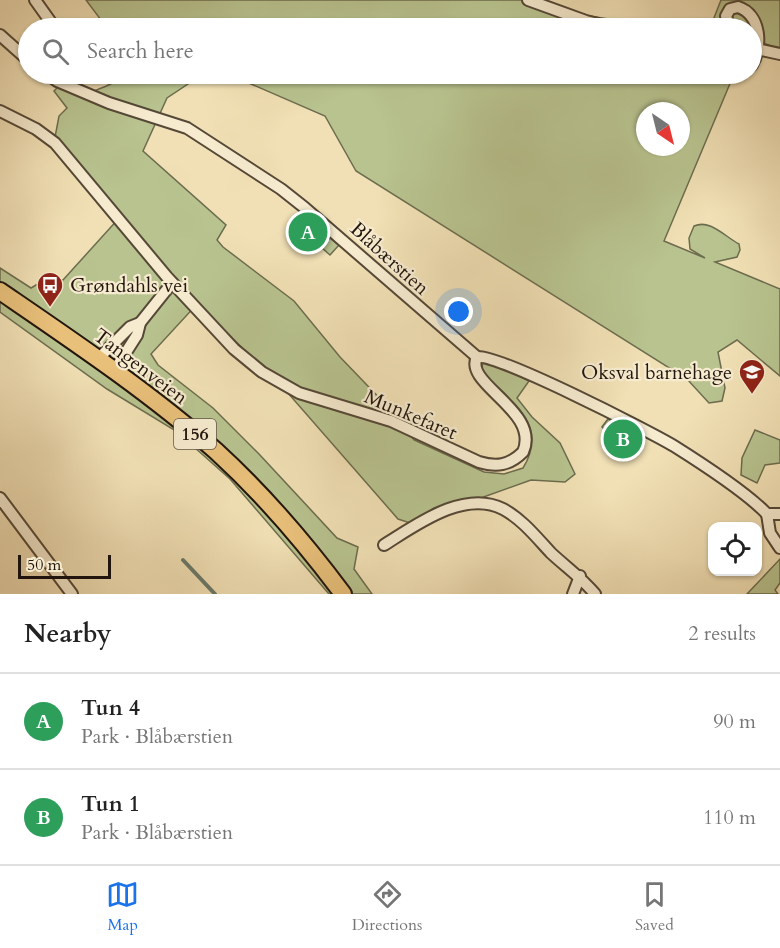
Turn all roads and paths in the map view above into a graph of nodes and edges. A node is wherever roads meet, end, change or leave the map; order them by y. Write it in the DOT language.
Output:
graph roads {
  1 [pos="35,0"];
  2 [pos="528,0"];
  3 [pos="48,18"];
  4 [pos="578,18"];
  5 [pos="727,18"];
  6 [pos="750,18"];
  7 [pos="0,35"];
  8 [pos="762,50"];
  9 [pos="18,51"];
  10 [pos="780,54"];
  11 [pos="64,84"];
  12 [pos="0,111"];
  13 [pos="172,283"];
  14 [pos="0,291"];
  15 [pos="140,323"];
  16 [pos="477,357"];
  17 [pos="98,359"];
  18 [pos="114,371"];
  19 [pos="0,498"];
  20 [pos="766,514"];
  21 [pos="780,514"];
  22 [pos="384,545"];
  23 [pos="780,548"];
  24 [pos="580,576"];
  25 [pos="72,594"];
  26 [pos="343,594"];
  27 [pos="573,594"];
  28 [pos="595,594"];
  1 -- 3 [label="street"];
  2 -- 4 [label="street"];
  5 -- 6 [label="street"];
  7 -- 9 [label="street"];
  8 -- 10 [label="street"];
  11 -- 16 [label="street, Blåbærstien"];
  12 -- 13 [label="street, Munkefaret"];
  13 -- 15 [label="street"];
  13 -- 16 [label="street, Munkefaret"];
  14 -- 17 [label="main road, Tangenveien / 156"];
  15 -- 17 [label="street"];
  15 -- 18 [label="street"];
  16 -- 20 [label="street, Blåbærstien"];
  17 -- 18 [label="main road, Tangenveien / 156"];
  18 -- 26 [label="main road, Tangenveien / 156"];
  19 -- 25 [label="street"];
  20 -- 21 [label="street"];
  20 -- 23 [label="street"];
  22 -- 24 [label="street"];
  24 -- 27 [label="street"];
  24 -- 28 [label="street"];
}
